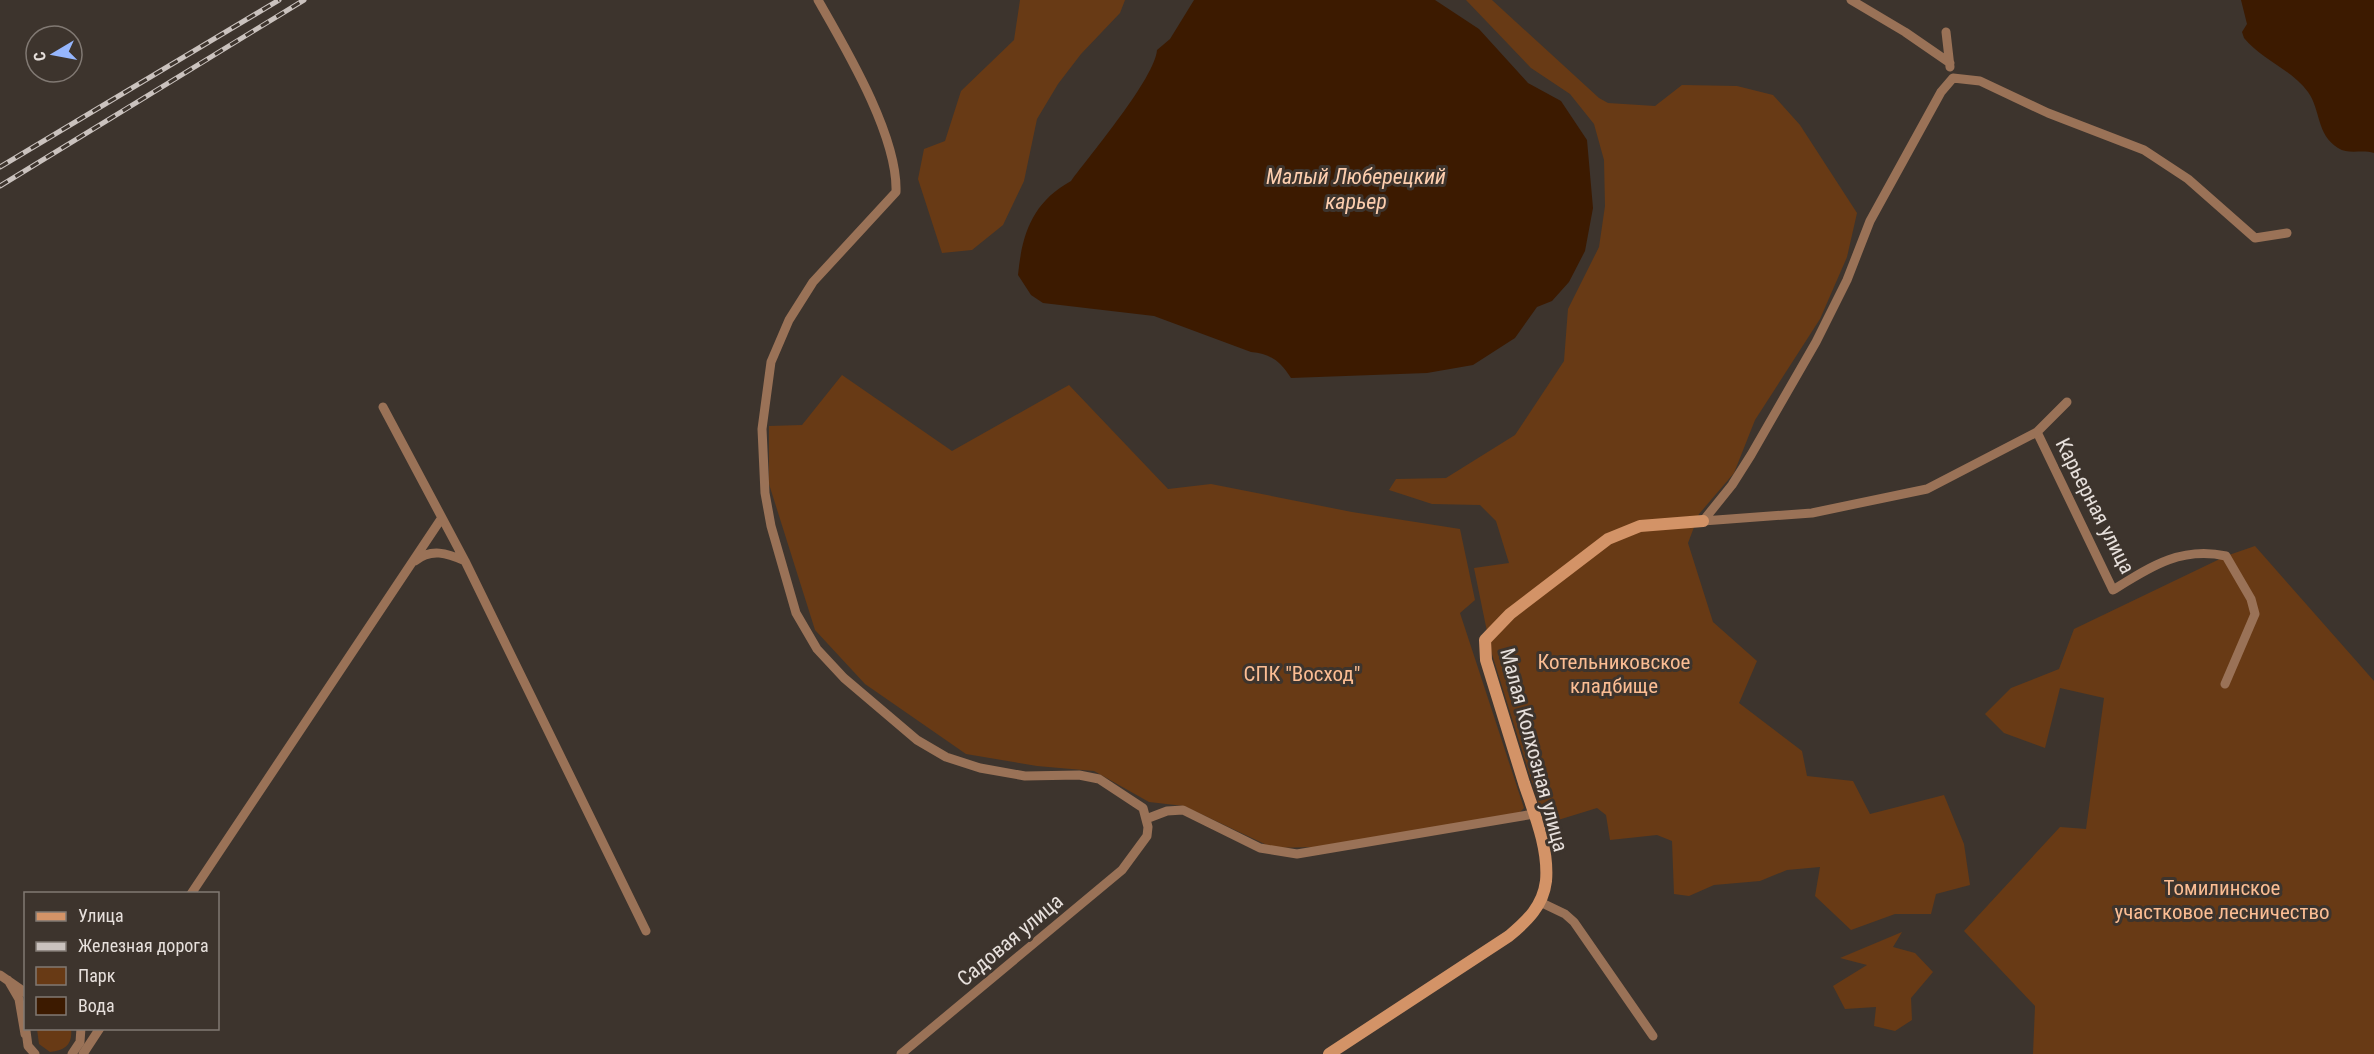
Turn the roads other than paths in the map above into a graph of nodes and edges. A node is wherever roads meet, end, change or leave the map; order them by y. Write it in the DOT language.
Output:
graph roads {
  1 [pos="818,0"];
  2 [pos="1851,0"];
  3 [pos="1946,32"];
  4 [pos="1950,63"];
  5 [pos="1953,78"];
  6 [pos="2286,233"];
  7 [pos="2067,402"];
  8 [pos="383,407"];
  9 [pos="2037,432"];
  10 [pos="441,519"];
  11 [pos="1703,521"];
  12 [pos="465,561"];
  13 [pos="409,567"];
  14 [pos="2224,684"];
  15 [pos="1534,814"];
  16 [pos="1146,819"];
  17 [pos="192,892"];
  18 [pos="1540,902"];
  19 [pos="646,931"];
  20 [pos="4,978"];
  21 [pos="24,992"];
  22 [pos="24,1022"];
  23 [pos="99,1030"];
  24 [pos="26,1031"];
  25 [pos="83,1031"];
  26 [pos="1653,1036"];
  27 [pos="35,1054"];
  28 [pos="72,1054"];
  29 [pos="83,1054"];
  30 [pos="901,1054"];
  31 [pos="1329,1054"];
  1 -- 16 [label="street"];
  2 -- 4 [label="street"];
  3 -- 4 [label="street"];
  4 -- 5 [label="street"];
  5 -- 6 [label="street"];
  5 -- 11 [label="street"];
  7 -- 9 [label="street, Карьерная улица"];
  8 -- 10 [label="street"];
  9 -- 11 [label="street, Карьерная улица"];
  9 -- 14 [label="street, Карьерная улица"];
  10 -- 12 [label="street"];
  10 -- 13 [label="street"];
  11 -- 15 [label="street, Малая Колхозная улица"];
  12 -- 13 [label="street"];
  12 -- 19 [label="street"];
  13 -- 17 [label="street"];
  15 -- 16 [label="street"];
  15 -- 18 [label="street, Малая Колхозная улица"];
  16 -- 30 [label="street, Садовая улица"];
  18 -- 26 [label="street"];
  18 -- 31 [label="street, Малая Колхозная улица"];
  20 -- 21 [label="street"];
  20 -- 22 [label="street"];
  23 -- 29 [label="street"];
  24 -- 27 [label="street"];
  25 -- 28 [label="street"];
}
